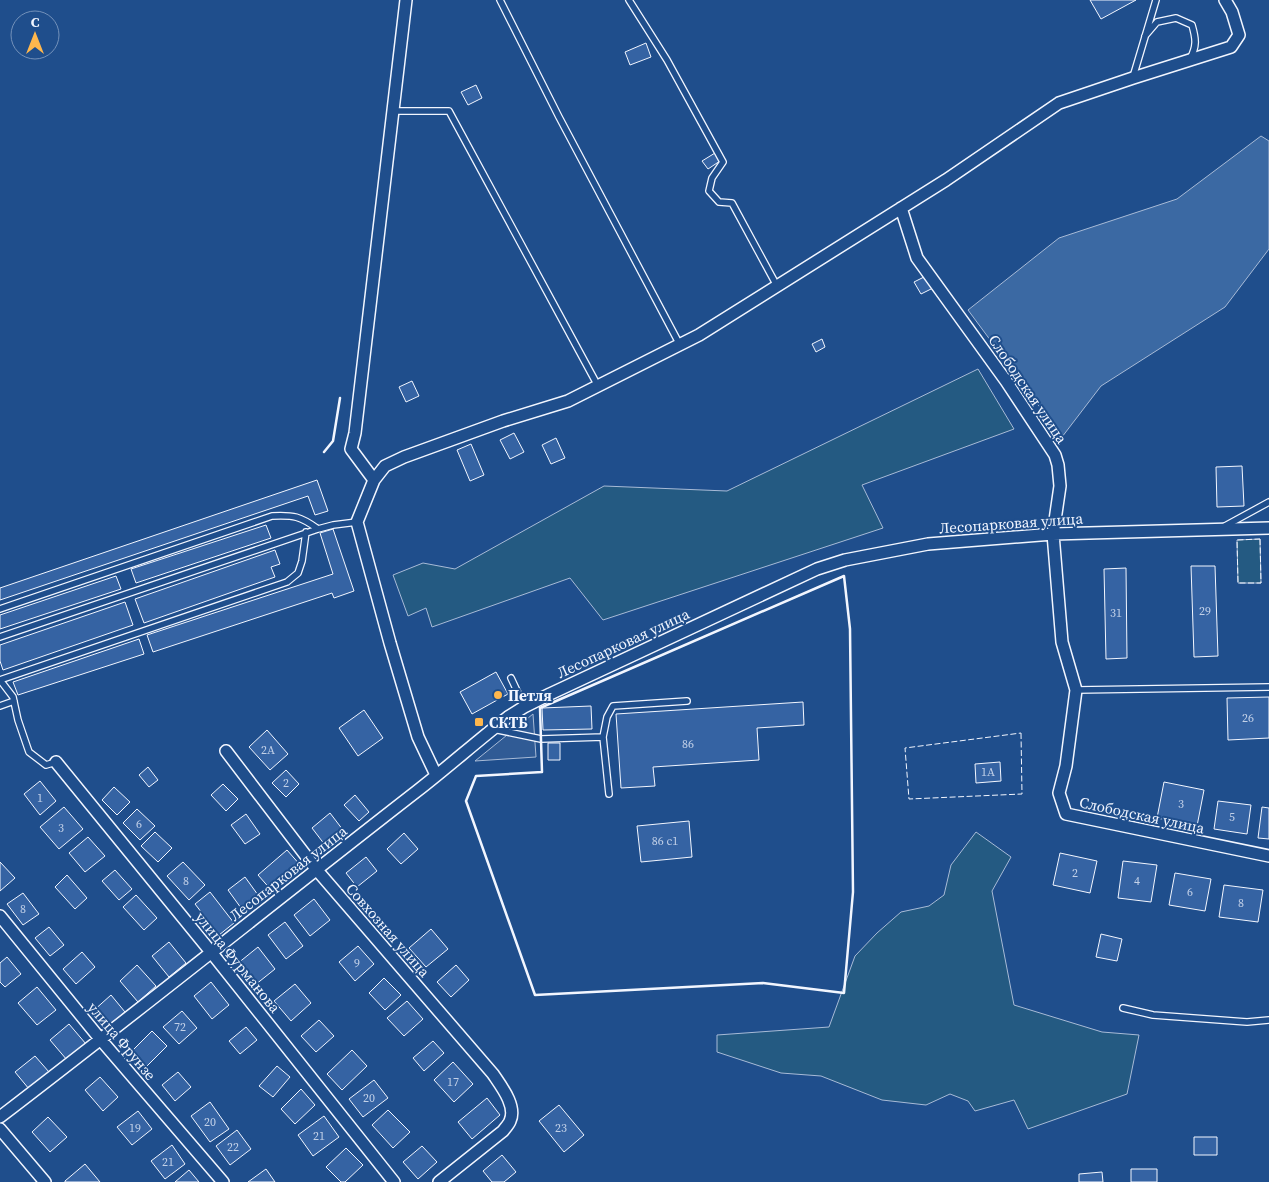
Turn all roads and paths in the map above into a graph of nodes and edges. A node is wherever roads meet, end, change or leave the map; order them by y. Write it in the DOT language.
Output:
graph roads {
  1 [pos="406,0"];
  2 [pos="500,0"];
  3 [pos="629,0"];
  4 [pos="1156,0"];
  5 [pos="1225,0"];
  6 [pos="1146,36"];
  7 [pos="1190,60"];
  8 [pos="1133,78"];
  9 [pos="393,111"];
  10 [pos="901,208"];
  11 [pos="777,286"];
  12 [pos="680,345"];
  13 [pos="598,386"];
  14 [pos="374,480"];
  15 [pos="1269,502"];
  16 [pos="357,522"];
  17 [pos="1269,528"];
  18 [pos="318,529"];
  19 [pos="1218,529"];
  20 [pos="306,532"];
  21 [pos="1053,534"];
  22 [pos="0,609"];
  23 [pos="0,637"];
  24 [pos="511,678"];
  25 [pos="0,680"];
  26 [pos="1269,687"];
  27 [pos="1076,690"];
  28 [pos="14,701"];
  29 [pos="687,701"];
  30 [pos="0,706"];
  31 [pos="524,707"];
  32 [pos="493,729"];
  33 [pos="603,738"];
  34 [pos="226,751"];
  35 [pos="56,762"];
  36 [pos="436,775"];
  37 [pos="609,794"];
  38 [pos="1269,856"];
  39 [pos="316,869"];
  40 [pos="0,916"];
  41 [pos="211,952"];
  42 [pos="1123,1008"];
  43 [pos="1269,1020"];
  44 [pos="101,1040"];
  45 [pos="0,1117"];
  46 [pos="0,1129"];
  47 [pos="45,1182"];
  48 [pos="223,1182"];
  49 [pos="394,1182"];
  50 [pos="439,1182"];
  1 -- 9 [label="street"];
  2 -- 12 [label="lane"];
  3 -- 11 [label="lane"];
  4 -- 6 [label="lane"];
  5 -- 7 [label="street"];
  6 -- 7 [label="lane"];
  6 -- 8 [label="lane"];
  7 -- 8 [label="street"];
  8 -- 10 [label="street"];
  9 -- 13 [label="lane"];
  9 -- 14 [label="street"];
  10 -- 11 [label="street"];
  10 -- 21 [label="street, Слободская улица"];
  11 -- 12 [label="street"];
  12 -- 13 [label="street"];
  13 -- 14 [label="street"];
  14 -- 16 [label="street"];
  15 -- 19 [label="lane"];
  16 -- 18 [label="lane"];
  16 -- 36 [label="street"];
  17 -- 19 [label="street, Лесопарковая улица"];
  18 -- 20 [label="lane"];
  18 -- 22 [label="lane"];
  19 -- 21 [label="street, Лесопарковая улица"];
  20 -- 23 [label="lane"];
  20 -- 25 [label="lane"];
  21 -- 27 [label="street, Слободская улица"];
  21 -- 31 [label="street, Лесопарковая улица"];
  24 -- 31 [label="lane"];
  25 -- 28 [label="lane"];
  26 -- 27 [label="lane"];
  27 -- 38 [label="street, Слободская улица"];
  28 -- 30 [label="lane"];
  28 -- 35 [label="lane"];
  29 -- 33 [label="lane"];
  31 -- 32 [label="street, Лесопарковая улица"];
  32 -- 33 [label="lane"];
  32 -- 36 [label="street, Лесопарковая улица"];
  33 -- 37 [label="lane"];
  34 -- 39 [label="street, Совхозная улица"];
  35 -- 41 [label="street, улица Фурманова"];
  36 -- 39 [label="street, Лесопарковая улица"];
  39 -- 41 [label="street, Лесопарковая улица"];
  39 -- 50 [label="street, Совхозная улица"];
  40 -- 44 [label="street, улица Фрунзе"];
  41 -- 44 [label="street, Лесопарковая улица"];
  41 -- 49 [label="street, улица Фурманова"];
  42 -- 43 [label="lane"];
  44 -- 45 [label="street, Лесопарковая улица"];
  44 -- 48 [label="street, улица Фрунзе"];
  46 -- 47 [label="street"];
}
